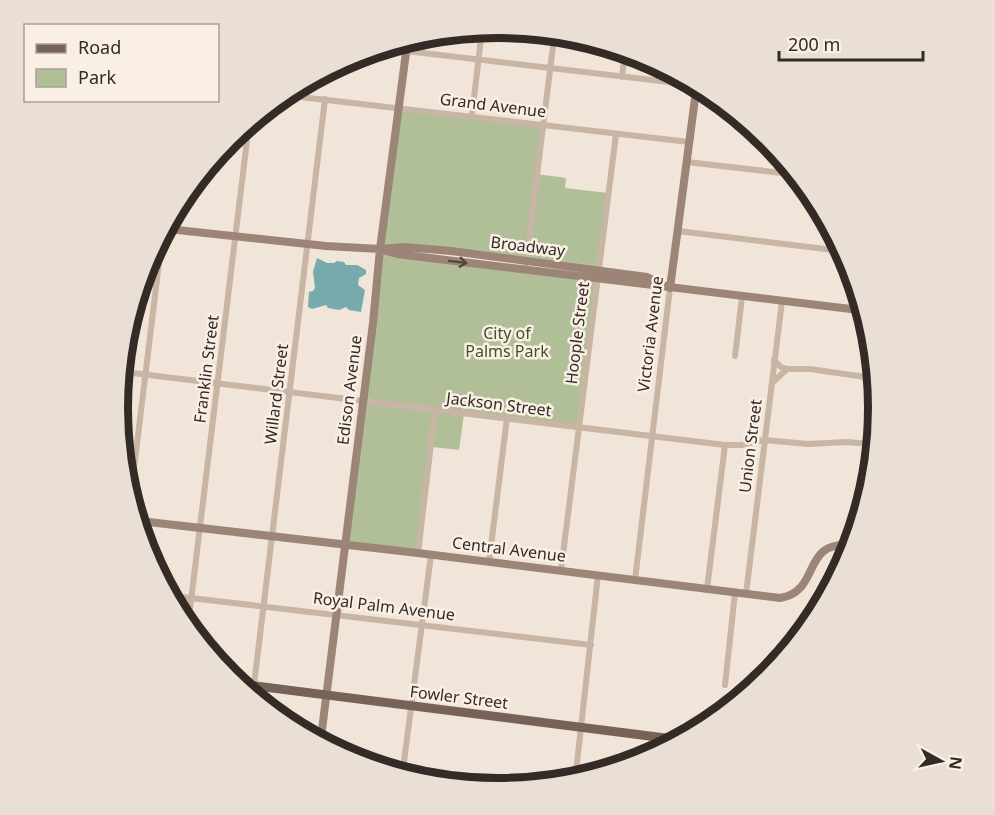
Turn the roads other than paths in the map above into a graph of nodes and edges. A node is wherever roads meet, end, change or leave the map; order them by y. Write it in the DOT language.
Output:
graph roads {
  1 [pos="481,38"];
  2 [pos="554,42"];
  3 [pos="407,48"];
  4 [pos="409,48"];
  5 [pos="478,60"];
  6 [pos="624,60"];
  7 [pos="551,68"];
  8 [pos="622,77"];
  9 [pos="674,83"];
  10 [pos="695,95"];
  11 [pos="298,97"];
  12 [pos="325,99"];
  13 [pos="400,107"];
  14 [pos="472,115"];
  15 [pos="543,125"];
  16 [pos="616,134"];
  17 [pos="248,135"];
  18 [pos="689,142"];
  19 [pos="687,162"];
  20 [pos="784,173"];
  21 [pos="173,230"];
  22 [pos="678,231"];
  23 [pos="236,236"];
  24 [pos="308,244"];
  25 [pos="380,249"];
  26 [pos="832,250"];
  27 [pos="160,258"];
  28 [pos="526,266"];
  29 [pos="598,274"];
  30 [pos="670,288"];
  31 [pos="742,297"];
  32 [pos="782,302"];
  33 [pos="854,310"];
  34 [pos="735,356"];
  35 [pos="774,360"];
  36 [pos="787,369"];
  37 [pos="129,373"];
  38 [pos="146,375"];
  39 [pos="866,377"];
  40 [pos="218,383"];
  41 [pos="771,383"];
  42 [pos="290,392"];
  43 [pos="363,401"];
  44 [pos="435,410"];
  45 [pos="507,418"];
  46 [pos="579,427"];
  47 [pos="652,436"];
  48 [pos="764,440"];
  49 [pos="866,443"];
  50 [pos="725,445"];
  51 [pos="134,472"];
  52 [pos="146,522"];
  53 [pos="200,528"];
  54 [pos="272,537"];
  55 [pos="345,545"];
  56 [pos="840,546"];
  57 [pos="418,553"];
  58 [pos="431,555"];
  59 [pos="489,562"];
  60 [pos="561,570"];
  61 [pos="598,575"];
  62 [pos="635,580"];
  63 [pos="707,589"];
  64 [pos="735,593"];
  65 [pos="746,594"];
  66 [pos="180,596"];
  67 [pos="191,597"];
  68 [pos="263,605"];
  69 [pos="189,612"];
  70 [pos="336,614"];
  71 [pos="422,624"];
  72 [pos="591,645"];
  73 [pos="253,685"];
  74 [pos="725,685"];
  75 [pos="258,689"];
  76 [pos="327,694"];
  77 [pos="411,706"];
  78 [pos="581,727"];
  79 [pos="322,733"];
  80 [pos="663,738"];
  81 [pos="403,765"];
  82 [pos="576,769"];
  1 -- 5 [label="street"];
  2 -- 7 [label="street"];
  3 -- 13 [label="street, Edison Avenue"];
  4 -- 5 [label="street"];
  5 -- 7 [label="street"];
  5 -- 14 [label="street"];
  6 -- 8 [label="street"];
  7 -- 8 [label="street"];
  7 -- 15 [label="street"];
  8 -- 9 [label="street"];
  10 -- 18 [label="street, Victoria Avenue"];
  11 -- 12 [label="street, Grand Avenue"];
  12 -- 13 [label="street, Grand Avenue"];
  12 -- 24 [label="street, Willard Street"];
  13 -- 14 [label="street, Grand Avenue"];
  13 -- 25 [label="street, Edison Avenue"];
  14 -- 15 [label="street, Grand Avenue"];
  15 -- 16 [label="street, Grand Avenue"];
  15 -- 28 [label="street"];
  16 -- 18 [label="street, Grand Avenue"];
  16 -- 29 [label="street, Hoople Street"];
  17 -- 23 [label="street, Franklin Street"];
  18 -- 19 [label="street, Victoria Avenue"];
  19 -- 20 [label="street"];
  19 -- 22 [label="street, Victoria Avenue"];
  21 -- 23 [label="street, Broadway"];
  22 -- 26 [label="street"];
  22 -- 30 [label="street, Victoria Avenue"];
  23 -- 24 [label="street, Broadway"];
  23 -- 40 [label="street, Franklin Street"];
  24 -- 25 [label="street, Broadway"];
  24 -- 42 [label="street, Willard Street"];
  25 -- 28 [label="street, Broadway"];
  25 -- 43 [label="street, Edison Avenue"];
  27 -- 38 [label="street"];
  28 -- 29 [label="street, Broadway"];
  29 -- 30 [label="street, Broadway"];
  29 -- 46 [label="street, Hoople Street"];
  30 -- 31 [label="street, Broadway"];
  30 -- 47 [label="street, Victoria Avenue"];
  31 -- 32 [label="street, Broadway"];
  31 -- 34 [label="street"];
  32 -- 33 [label="street, Broadway"];
  32 -- 35 [label="street, Union Street"];
  35 -- 36 [label="street"];
  35 -- 41 [label="street, Union Street"];
  36 -- 39 [label="street"];
  36 -- 41 [label="street"];
  37 -- 38 [label="street, Jackson Street"];
  38 -- 40 [label="street, Jackson Street"];
  38 -- 51 [label="street"];
  40 -- 42 [label="street, Jackson Street"];
  40 -- 53 [label="street, Franklin Street"];
  41 -- 48 [label="street, Union Street"];
  42 -- 43 [label="street, Jackson Street"];
  42 -- 54 [label="street, Willard Street"];
  43 -- 44 [label="street, Jackson Street"];
  43 -- 55 [label="street, Edison Avenue"];
  44 -- 45 [label="street, Jackson Street"];
  44 -- 57 [label="street"];
  45 -- 46 [label="street, Jackson Street"];
  45 -- 59 [label="street"];
  46 -- 47 [label="street, Jackson Street"];
  46 -- 60 [label="street, Hoople Street"];
  47 -- 50 [label="street, Jackson Street"];
  47 -- 62 [label="street, Victoria Avenue"];
  48 -- 49 [label="street, Jackson Street"];
  48 -- 50 [label="street, Jackson Street"];
  48 -- 65 [label="street, Union Street"];
  50 -- 63 [label="street"];
  52 -- 53 [label="street, Central Avenue"];
  53 -- 54 [label="street, Central Avenue"];
  53 -- 67 [label="street, Franklin Street"];
  54 -- 55 [label="street, Central Avenue"];
  54 -- 68 [label="street, Willard Street"];
  55 -- 57 [label="street, Central Avenue"];
  55 -- 70 [label="street, Edison Avenue"];
  56 -- 65 [label="street, Central Avenue"];
  57 -- 58 [label="street, Central Avenue"];
  58 -- 59 [label="street, Central Avenue"];
  58 -- 71 [label="street"];
  59 -- 60 [label="street, Central Avenue"];
  60 -- 61 [label="street, Central Avenue"];
  61 -- 62 [label="street, Central Avenue"];
  61 -- 72 [label="street"];
  62 -- 63 [label="street, Central Avenue"];
  63 -- 64 [label="street, Central Avenue"];
  64 -- 65 [label="street, Central Avenue"];
  64 -- 74 [label="street"];
  66 -- 67 [label="street, Royal Palm Avenue"];
  67 -- 68 [label="street, Royal Palm Avenue"];
  67 -- 69 [label="street, Franklin Street"];
  68 -- 70 [label="street, Royal Palm Avenue"];
  68 -- 73 [label="street, Willard Street"];
  70 -- 71 [label="street, Royal Palm Avenue"];
  70 -- 76 [label="street, Edison Avenue"];
  71 -- 72 [label="street, Royal Palm Avenue"];
  71 -- 77 [label="street"];
  72 -- 78 [label="street"];
  75 -- 76 [label="main road, Fowler Street"];
  76 -- 77 [label="main road, Fowler Street"];
  76 -- 79 [label="street, Edison Avenue"];
  77 -- 78 [label="main road, Fowler Street"];
  77 -- 81 [label="street"];
  78 -- 80 [label="main road, Fowler Street"];
  78 -- 82 [label="street"];
}
